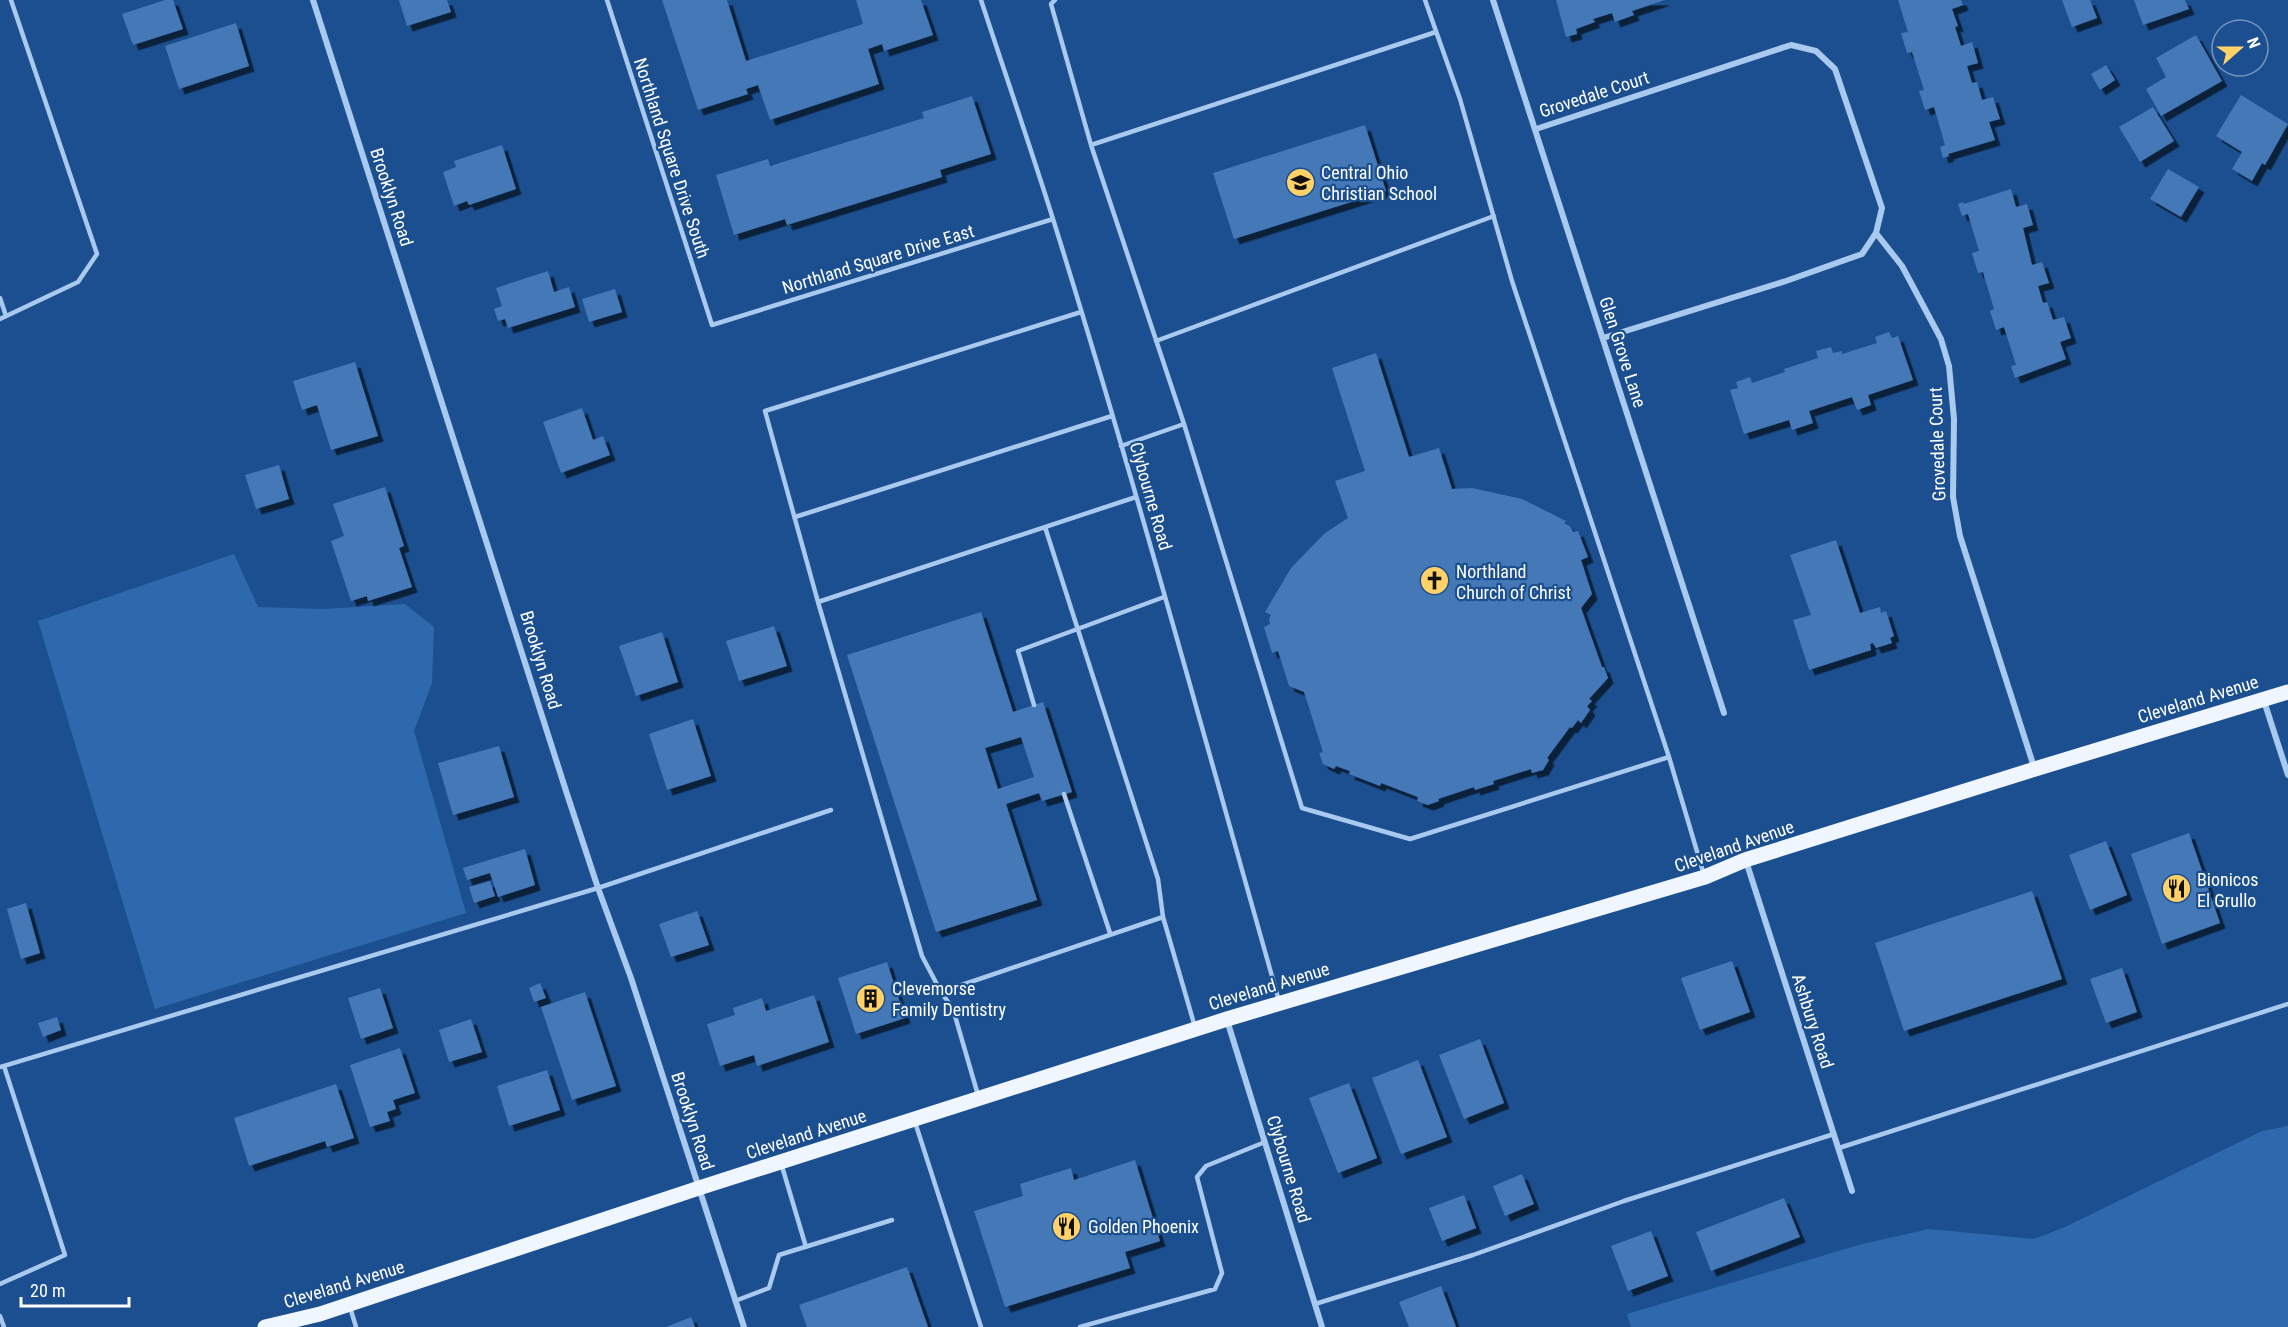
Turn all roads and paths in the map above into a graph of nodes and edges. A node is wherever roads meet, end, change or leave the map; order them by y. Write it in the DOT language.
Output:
graph roads {
  1 [pos="11,0"];
  2 [pos="313,0"];
  3 [pos="607,0"];
  4 [pos="981,0"];
  5 [pos="1056,0"];
  6 [pos="1425,0"];
  7 [pos="1493,0"];
  8 [pos="1436,32"];
  9 [pos="1536,129"];
  10 [pos="1091,145"];
  11 [pos="1494,216"];
  12 [pos="1053,219"];
  13 [pos="1876,233"];
  14 [pos="0,298"];
  15 [pos="1081,312"];
  16 [pos="6,316"];
  17 [pos="0,319"];
  18 [pos="712,325"];
  19 [pos="1603,338"];
  20 [pos="1156,341"];
  21 [pos="1112,416"];
  22 [pos="1184,424"];
  23 [pos="1121,446"];
  24 [pos="1136,497"];
  25 [pos="795,517"];
  26 [pos="1045,527"];
  27 [pos="1164,597"];
  28 [pos="818,602"];
  29 [pos="1077,629"];
  30 [pos="2288,692"];
  31 [pos="2264,700"];
  32 [pos="1034,705"];
  33 [pos="1724,713"];
  34 [pos="1669,757"];
  35 [pos="2035,769"];
  36 [pos="2288,775"];
  37 [pos="1064,794"];
  38 [pos="831,810"];
  39 [pos="1745,860"];
  40 [pos="1705,877"];
  41 [pos="598,888"];
  42 [pos="1162,917"];
  43 [pos="1110,933"];
  44 [pos="941,992"];
  45 [pos="1280,1003"];
  46 [pos="2288,1004"];
  47 [pos="1227,1019"];
  48 [pos="1196,1029"];
  49 [pos="2,1067"];
  50 [pos="979,1099"];
  51 [pos="914,1120"];
  52 [pos="1834,1134"];
  53 [pos="1265,1142"];
  54 [pos="1839,1148"];
  55 [pos="780,1162"];
  56 [pos="699,1188"];
  57 [pos="1852,1191"];
  58 [pos="892,1220"];
  59 [pos="806,1247"];
  60 [pos="0,1284"];
  61 [pos="735,1301"];
  62 [pos="1315,1304"];
  63 [pos="349,1305"];
  64 [pos="0,1316"];
  65 [pos="4,1327"];
  66 [pos="265,1327"];
  67 [pos="356,1327"];
  68 [pos="744,1327"];
  69 [pos="981,1327"];
  70 [pos="1080,1327"];
  71 [pos="1322,1327"];
  1 -- 16 [label="lane"];
  2 -- 41 [label="street, Brooklyn Road"];
  3 -- 18 [label="lane, Northland Square Drive South"];
  4 -- 12 [label="lane, Clybourne Road"];
  5 -- 10 [label="lane"];
  6 -- 8 [label="lane"];
  7 -- 9 [label="street, Glen Grove Lane"];
  8 -- 10 [label="lane"];
  8 -- 11 [label="lane"];
  9 -- 13 [label="street, Grovedale Court"];
  9 -- 19 [label="street, Glen Grove Lane"];
  10 -- 20 [label="lane"];
  11 -- 20 [label="lane"];
  11 -- 34 [label="lane"];
  12 -- 15 [label="lane, Clybourne Road"];
  12 -- 18 [label="lane, Northland Square Drive East"];
  13 -- 19 [label="street"];
  13 -- 35 [label="street, Grovedale Court"];
  14 -- 16 [label="lane"];
  15 -- 21 [label="lane, Clybourne Road"];
  15 -- 25 [label="lane"];
  16 -- 17 [label="lane"];
  19 -- 33 [label="street, Glen Grove Lane"];
  20 -- 22 [label="lane"];
  21 -- 23 [label="lane, Clybourne Road"];
  21 -- 25 [label="lane"];
  22 -- 23 [label="lane"];
  22 -- 34 [label="lane"];
  23 -- 24 [label="lane, Clybourne Road"];
  24 -- 26 [label="lane"];
  24 -- 27 [label="lane, Clybourne Road"];
  25 -- 28 [label="lane"];
  26 -- 28 [label="lane"];
  26 -- 29 [label="lane"];
  27 -- 29 [label="lane"];
  27 -- 45 [label="lane, Clybourne Road"];
  28 -- 44 [label="lane"];
  29 -- 32 [label="lane"];
  29 -- 42 [label="lane"];
  30 -- 31 [label="main road, Cleveland Avenue"];
  31 -- 35 [label="main road, Cleveland Avenue"];
  31 -- 36 [label="street"];
  34 -- 40 [label="lane"];
  35 -- 39 [label="main road, Cleveland Avenue"];
  37 -- 43 [label="lane"];
  38 -- 41 [label="lane"];
  39 -- 40 [label="main road, Cleveland Avenue"];
  39 -- 52 [label="street, Ashbury Road"];
  40 -- 45 [label="main road, Cleveland Avenue"];
  41 -- 49 [label="lane"];
  41 -- 56 [label="street, Brooklyn Road"];
  42 -- 43 [label="lane"];
  42 -- 48 [label="lane"];
  43 -- 44 [label="lane"];
  44 -- 50 [label="lane"];
  45 -- 47 [label="main road, Cleveland Avenue"];
  46 -- 54 [label="lane"];
  47 -- 48 [label="main road, Cleveland Avenue"];
  47 -- 53 [label="street, Clybourne Road"];
  48 -- 50 [label="main road, Cleveland Avenue"];
  49 -- 60 [label="lane"];
  50 -- 51 [label="main road, Cleveland Avenue"];
  51 -- 55 [label="main road, Cleveland Avenue"];
  51 -- 69 [label="lane"];
  52 -- 54 [label="street, Ashbury Road"];
  52 -- 62 [label="lane"];
  53 -- 62 [label="street, Clybourne Road"];
  53 -- 70 [label="lane"];
  54 -- 57 [label="street, Ashbury Road"];
  55 -- 56 [label="main road, Cleveland Avenue"];
  55 -- 59 [label="lane"];
  56 -- 61 [label="street, Brooklyn Road"];
  56 -- 63 [label="main road, Cleveland Avenue"];
  58 -- 59 [label="lane"];
  59 -- 61 [label="lane"];
  61 -- 68 [label="street, Brooklyn Road"];
  62 -- 71 [label="street, Clybourne Road"];
  63 -- 66 [label="main road, Cleveland Avenue"];
  63 -- 67 [label="lane"];
  64 -- 65 [label="lane"];
}
